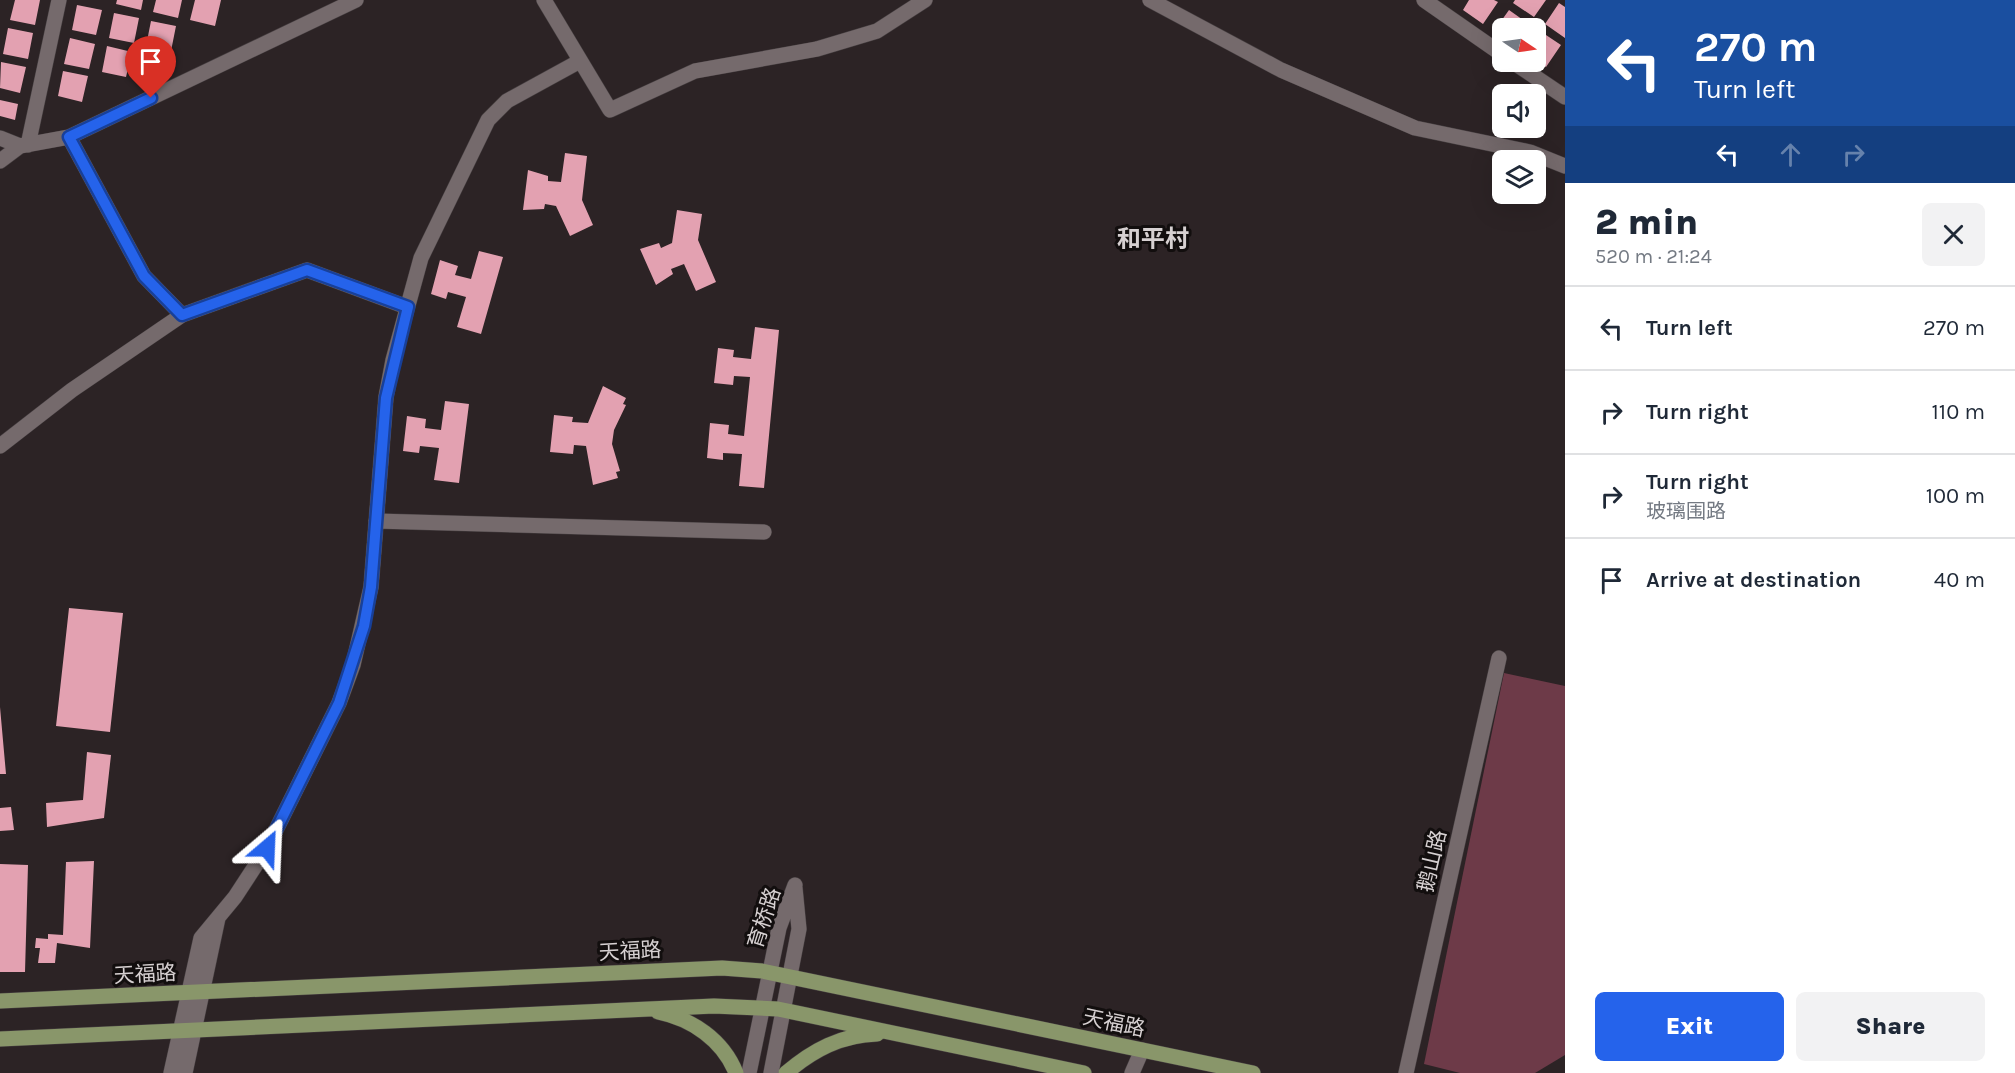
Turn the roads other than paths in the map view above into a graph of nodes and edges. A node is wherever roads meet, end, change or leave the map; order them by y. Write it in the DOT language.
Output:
graph roads {
  1 [pos="59,0"];
  2 [pos="356,0"];
  3 [pos="544,0"];
  4 [pos="925,0"];
  5 [pos="1150,0"];
  6 [pos="1424,0"];
  7 [pos="1492,47"];
  8 [pos="580,61"];
  9 [pos="1528,72"];
  10 [pos="1565,97"];
  11 [pos="69,137"];
  12 [pos="0,138"];
  13 [pos="24,146"];
  14 [pos="0,161"];
  15 [pos="1565,166"];
  16 [pos="408,307"];
  17 [pos="182,315"];
  18 [pos="0,446"];
  19 [pos="376,521"];
  20 [pos="764,532"];
  21 [pos="1499,658"];
  22 [pos="769,973"];
  23 [pos="789,979"];
  24 [pos="196,992"];
  25 [pos="0,1002"];
  26 [pos="762,1008"];
  27 [pos="640,1009"];
  28 [pos="783,1010"];
  29 [pos="187,1031"];
  30 [pos="901,1034"];
  31 [pos="0,1039"];
  32 [pos="1142,1050"];
  33 [pos="171,1073"];
  34 [pos="185,1073"];
  35 [pos="736,1073"];
  36 [pos="749,1073"];
  37 [pos="771,1073"];
  38 [pos="786,1073"];
  39 [pos="1084,1073"];
  40 [pos="1132,1073"];
  41 [pos="1142,1073"];
  42 [pos="1253,1073"];
  43 [pos="1406,1073"];
  1 -- 13 [label="street"];
  2 -- 11 [label="street"];
  3 -- 8 [label="street"];
  4 -- 8 [label="street"];
  5 -- 15 [label="street"];
  6 -- 7 [label="street"];
  8 -- 16 [label="street"];
  9 -- 10 [label="street"];
  11 -- 13 [label="street"];
  11 -- 17 [label="street"];
  12 -- 13 [label="street"];
  13 -- 14 [label="street"];
  16 -- 17 [label="street"];
  16 -- 19 [label="street"];
  17 -- 18 [label="street"];
  19 -- 20 [label="street"];
  19 -- 24 [label="street"];
  21 -- 43 [label="street, 鹅山路"];
  22 -- 23 [label="main road, 天福路"];
  22 -- 23 [label="street, 育桥路"];
  22 -- 24 [label="main road, 天福路"];
  22 -- 26 [label="street, 育桥路"];
  23 -- 28 [label="street, 育桥路"];
  23 -- 32 [label="main road, 天福路"];
  24 -- 25 [label="main road, 天福路"];
  24 -- 29 [label="street"];
  26 -- 27 [label="main road"];
  26 -- 28 [label="main road"];
  26 -- 36 [label="street, 育桥路"];
  27 -- 29 [label="main road"];
  27 -- 35 [label="main road"];
  28 -- 30 [label="main road"];
  28 -- 37 [label="street, 育桥路"];
  29 -- 31 [label="main road"];
  29 -- 33 [label="street"];
  29 -- 34 [label="street"];
  30 -- 38 [label="main road"];
  30 -- 39 [label="main road"];
  32 -- 40 [label="street"];
  32 -- 41 [label="street"];
  32 -- 42 [label="main road, 天福路"];
}
